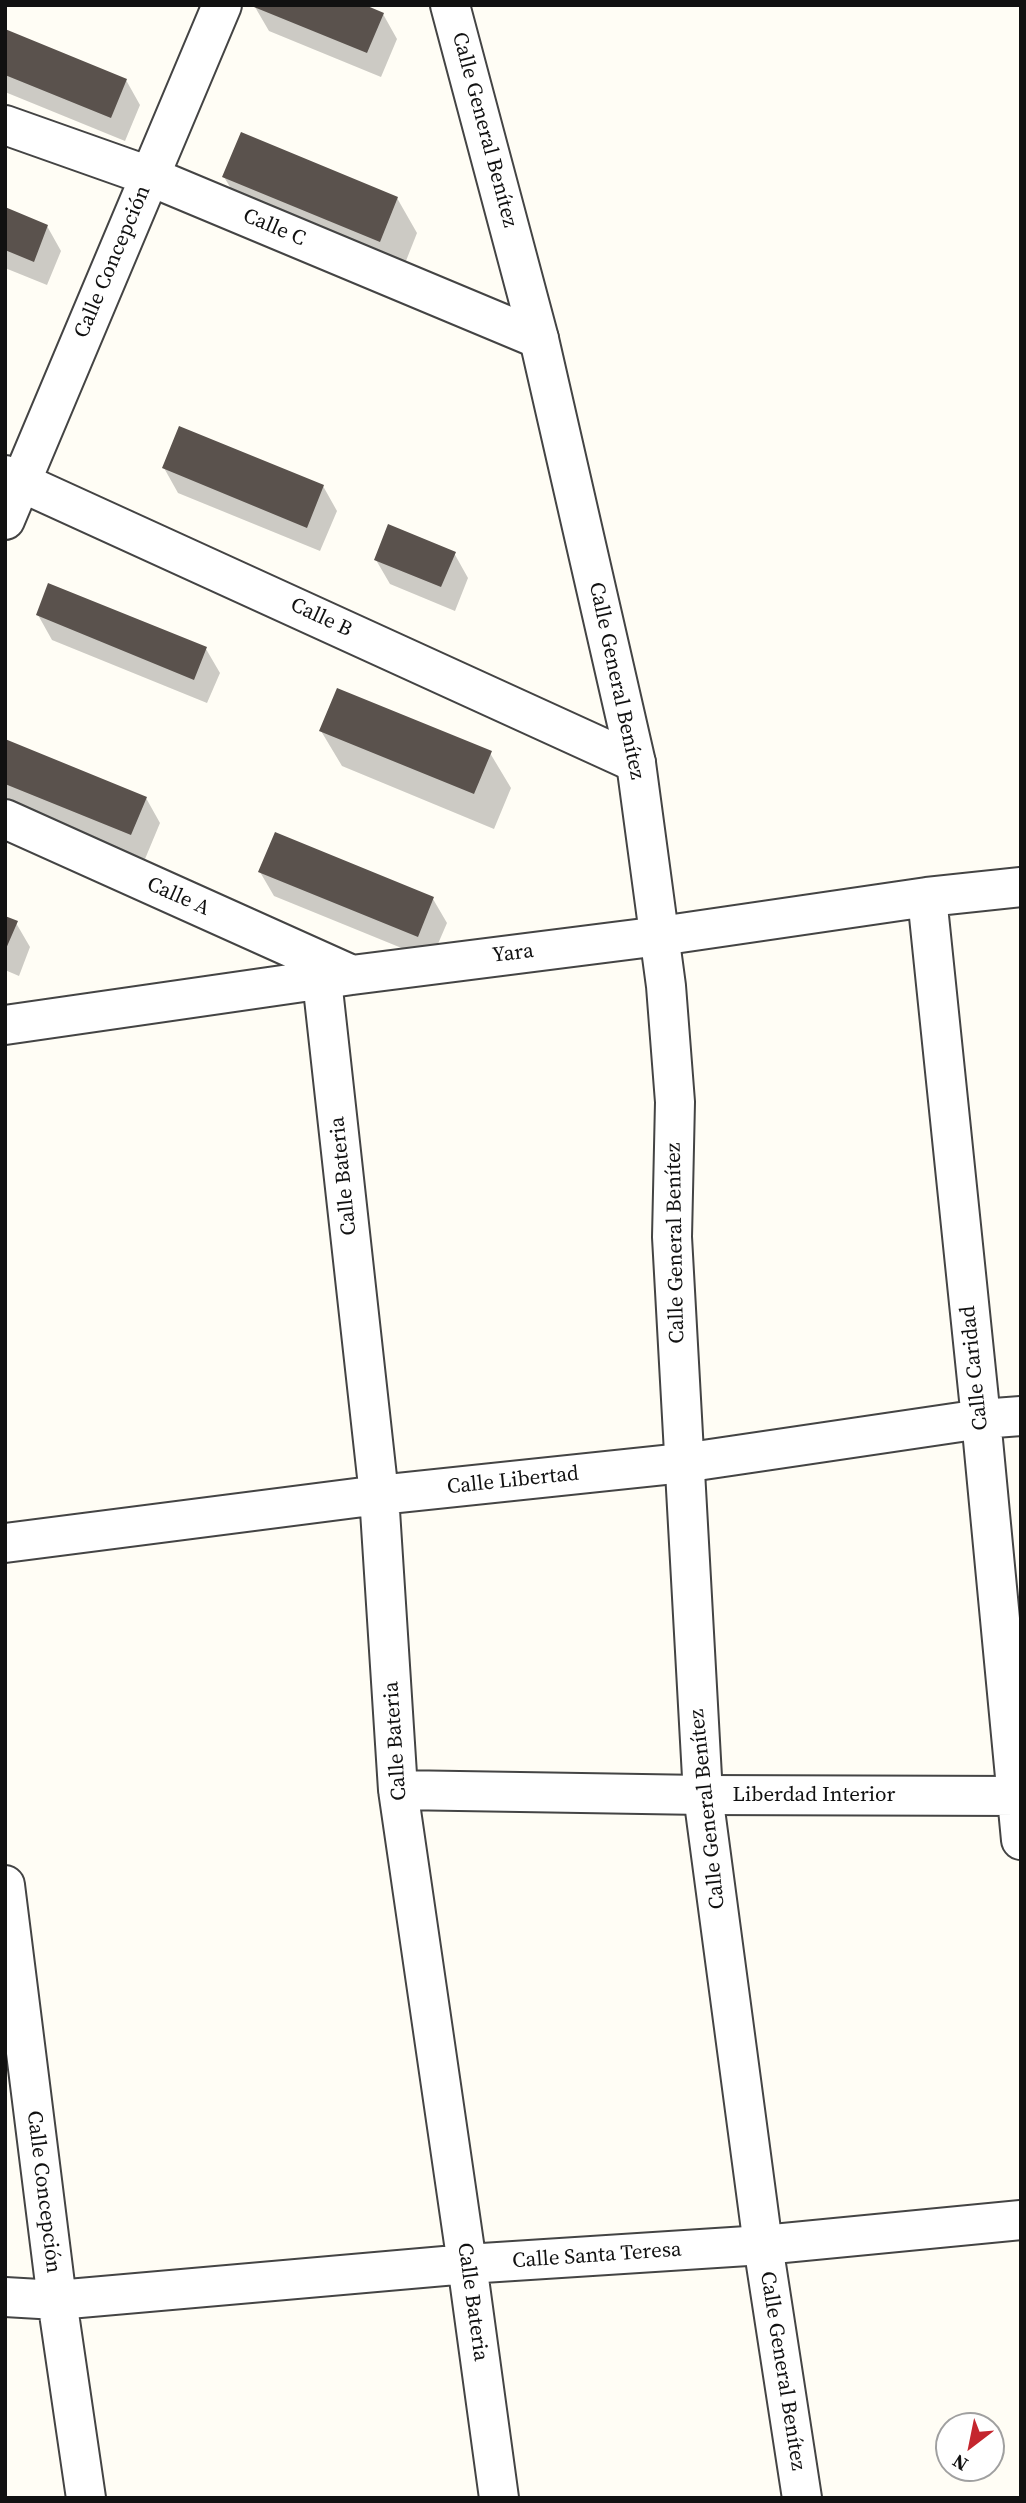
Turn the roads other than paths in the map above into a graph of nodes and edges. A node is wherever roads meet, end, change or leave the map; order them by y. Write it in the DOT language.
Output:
graph roads {
  1 [pos="222,5"];
  2 [pos="450,5"];
  3 [pos="5,125"];
  4 [pos="149,176"];
  5 [pos="539,339"];
  6 [pos="14,478"];
  7 [pos="5,520"];
  8 [pos="636,763"];
  9 [pos="5,818"];
  10 [pos="1021,887"];
  11 [pos="927,897"];
  12 [pos="660,936"];
  13 [pos="337,977"];
  14 [pos="5,1025"];
  15 [pos="1021,1416"];
  16 [pos="981,1419"];
  17 [pos="683,1463"];
  18 [pos="379,1495"];
  19 [pos="5,1543"];
  20 [pos="398,1790"];
  21 [pos="703,1795"];
  22 [pos="1018,1796"];
  23 [pos="1021,1840"];
  24 [pos="5,1885"];
  25 [pos="1021,2220"];
  26 [pos="763,2245"];
  27 [pos="467,2264"];
  28 [pos="5,2297"];
  29 [pos="57,2301"];
  30 [pos="86,2498"];
  31 [pos="499,2498"];
  32 [pos="802,2498"];
  1 -- 4 [label="street, Calle Concepción"];
  2 -- 5 [label="street, Calle General Benítez"];
  3 -- 4 [label="street, Calle C"];
  4 -- 5 [label="street, Calle C"];
  4 -- 6 [label="street, Calle Concepción"];
  5 -- 8 [label="street, Calle General Benítez"];
  6 -- 7 [label="street, Calle Concepción"];
  6 -- 8 [label="street, Calle B"];
  8 -- 12 [label="street, Calle General Benítez"];
  9 -- 13 [label="street, Calle A"];
  10 -- 11 [label="street, Yara"];
  11 -- 12 [label="street, Yara"];
  11 -- 16 [label="street, Calle Caridad"];
  12 -- 13 [label="street, Yara"];
  12 -- 17 [label="street, Calle General Benítez"];
  13 -- 14 [label="street, Yara"];
  13 -- 18 [label="street, Calle Bateria"];
  15 -- 16 [label="street, Calle Libertad"];
  16 -- 17 [label="street, Calle Libertad"];
  16 -- 22 [label="street, Calle Caridad"];
  17 -- 18 [label="street, Calle Libertad"];
  17 -- 21 [label="street, Calle General Benítez"];
  18 -- 19 [label="street, Calle Libertad"];
  18 -- 20 [label="street, Calle Bateria"];
  20 -- 21 [label="street, Liberdad Interior"];
  20 -- 27 [label="street, Calle Bateria"];
  21 -- 22 [label="street, Liberdad Interior"];
  21 -- 26 [label="street, Calle General Benítez"];
  22 -- 23 [label="street, Calle Caridad"];
  24 -- 29 [label="street, Calle Concepción"];
  25 -- 26 [label="street, Calle Santa Teresa"];
  26 -- 27 [label="street, Calle Santa Teresa"];
  26 -- 32 [label="street, Calle General Benítez"];
  27 -- 29 [label="street, Calle Santa Teresa"];
  27 -- 31 [label="street, Calle Bateria"];
  28 -- 29 [label="street, Calle Santa Teresa"];
  29 -- 30 [label="street, Calle Concepción"];
}
